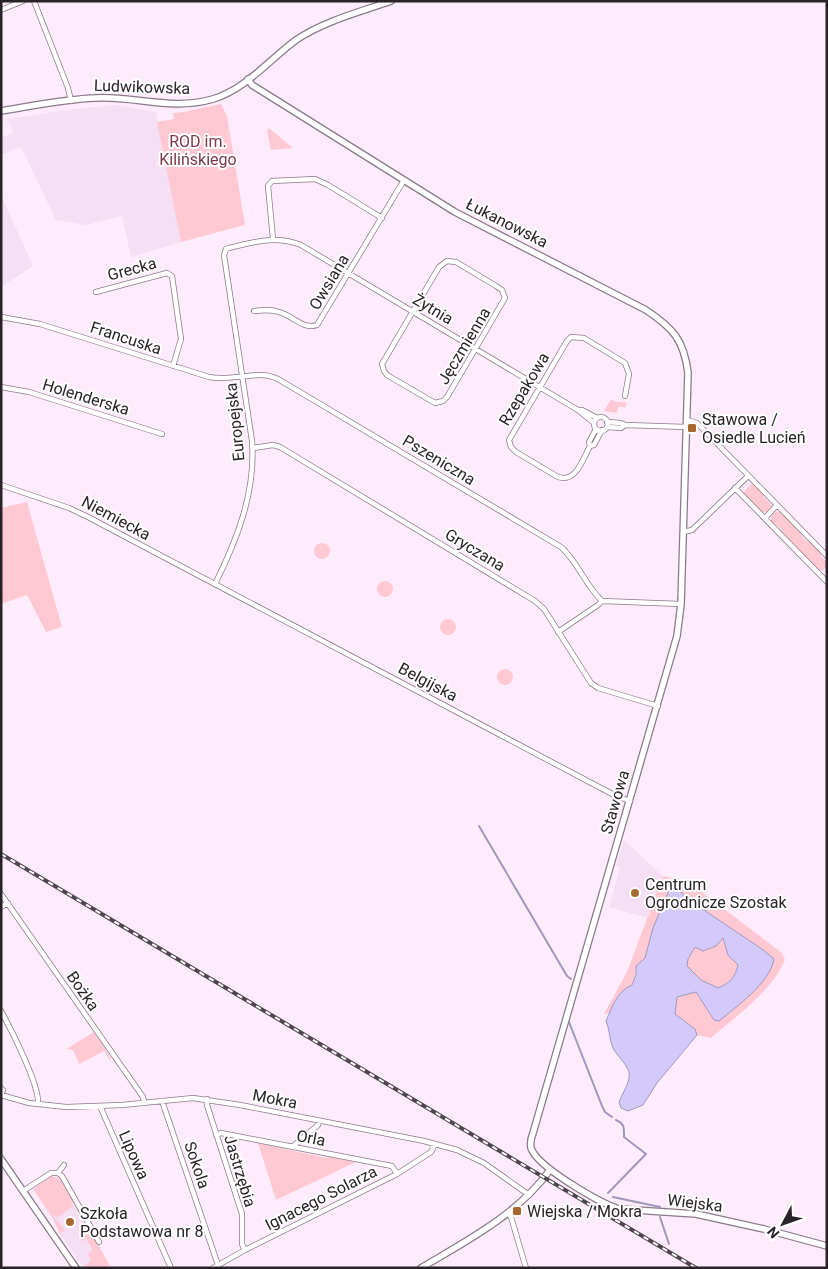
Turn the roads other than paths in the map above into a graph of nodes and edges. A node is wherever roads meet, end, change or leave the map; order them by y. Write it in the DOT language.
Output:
graph roads {
  1 [pos="23,1"];
  2 [pos="34,1"];
  3 [pos="391,1"];
  4 [pos="1,10"];
  5 [pos="248,79"];
  6 [pos="71,100"];
  7 [pos="1,111"];
  8 [pos="404,180"];
  9 [pos="382,218"];
  10 [pos="273,239"];
  11 [pos="224,252"];
  12 [pos="349,273"];
  13 [pos="96,292"];
  14 [pos="254,311"];
  15 [pos="413,311"];
  16 [pos="1,317"];
  17 [pos="476,349"];
  18 [pos="172,366"];
  19 [pos="243,378"];
  20 [pos="540,386"];
  21 [pos="1,387"];
  22 [pos="625,396"];
  23 [pos="595,420"];
  24 [pos="687,420"];
  25 [pos="605,426"];
  26 [pos="687,427"];
  27 [pos="596,428"];
  28 [pos="162,434"];
  29 [pos="590,446"];
  30 [pos="253,448"];
  31 [pos="748,476"];
  32 [pos="1,485"];
  33 [pos="735,488"];
  34 [pos="777,505"];
  35 [pos="765,518"];
  36 [pos="683,532"];
  37 [pos="827,556"];
  38 [pos="827,571"];
  39 [pos="821,576"];
  40 [pos="827,582"];
  41 [pos="215,584"];
  42 [pos="602,601"];
  43 [pos="681,604"];
  44 [pos="558,632"];
  45 [pos="658,706"];
  46 [pos="630,801"];
  47 [pos="1,894"];
  48 [pos="8,903"];
  49 [pos="1,907"];
  50 [pos="1,1011"];
  51 [pos="1,1088"];
  52 [pos="1,1095"];
  53 [pos="207,1100"];
  54 [pos="162,1101"];
  55 [pos="144,1102"];
  56 [pos="38,1104"];
  57 [pos="100,1106"];
  58 [pos="319,1121"];
  59 [pos="216,1135"];
  60 [pos="436,1144"];
  61 [pos="292,1147"];
  62 [pos="1,1159"];
  63 [pos="64,1165"];
  64 [pos="550,1170"];
  65 [pos="58,1173"];
  66 [pos="397,1174"];
  67 [pos="23,1191"];
  68 [pos="529,1195"];
  69 [pos="508,1213"];
  70 [pos="100,1242"];
  71 [pos="827,1246"];
  72 [pos="245,1250"];
  73 [pos="218,1265"];
  74 [pos="76,1268"];
  75 [pos="171,1268"];
  76 [pos="213,1268"];
  77 [pos="421,1268"];
  78 [pos="526,1268"];
  1 -- 4 [label="street"];
  2 -- 6 [label="street"];
  3 -- 5 [label="street, Ludwikowska"];
  5 -- 6 [label="street, Ludwikowska"];
  5 -- 8 [label="street, Łukanowska"];
  6 -- 7 [label="street, Ludwikowska"];
  8 -- 9 [label="street, Owsiana"];
  8 -- 24 [label="street, Łukanowska"];
  9 -- 10 [label="street"];
  9 -- 12 [label="street, Owsiana"];
  10 -- 11 [label="street, Żytnia"];
  10 -- 12 [label="street, Żytnia"];
  11 -- 19 [label="street, Europejska"];
  12 -- 14 [label="street, Owsiana"];
  12 -- 15 [label="street, Żytnia"];
  13 -- 18 [label="street, Grecka"];
  15 -- 17 [label="street, Żytnia"];
  15 -- 17 [label="street, Jęczmienna"];
  15 -- 17 [label="street, Jęczmienna"];
  16 -- 18 [label="street, Francuska"];
  17 -- 20 [label="street, Żytnia"];
  18 -- 19 [label="street, Francuska"];
  19 -- 30 [label="street, Europejska"];
  19 -- 42 [label="street, Pszeniczna"];
  20 -- 22 [label="street, Rzepakowa"];
  20 -- 23 [label="street, Żytnia"];
  20 -- 29 [label="street, Rzepakowa"];
  21 -- 28 [label="street, Holenderska"];
  23 -- 25 [label="street, Żytnia"];
  23 -- 27 [label="street"];
  24 -- 26 [label="street, Łukanowska"];
  24 -- 31 [label="street"];
  25 -- 26 [label="street"];
  25 -- 27 [label="street"];
  25 -- 29 [label="street, Rzepakowa"];
  26 -- 36 [label="street, Stawowa"];
  27 -- 29 [label="street, Rzepakowa"];
  30 -- 41 [label="street, Europejska"];
  30 -- 44 [label="street, Gryczana"];
  31 -- 33 [label="street"];
  31 -- 34 [label="street"];
  32 -- 41 [label="street, Niemiecka"];
  33 -- 35 [label="street"];
  33 -- 36 [label="street"];
  34 -- 35 [label="street"];
  34 -- 37 [label="street"];
  35 -- 39 [label="street"];
  36 -- 43 [label="street, Stawowa"];
  38 -- 39 [label="street"];
  39 -- 40 [label="street"];
  41 -- 46 [label="street, Belgijska"];
  42 -- 43 [label="street"];
  42 -- 44 [label="street"];
  43 -- 45 [label="street, Stawowa"];
  44 -- 45 [label="street, Gryczana"];
  45 -- 46 [label="street, Stawowa"];
  46 -- 64 [label="street, Stawowa"];
  47 -- 48 [label="street, Bożka"];
  48 -- 49 [label="street"];
  48 -- 55 [label="street, Bożka"];
  50 -- 56 [label="street"];
  51 -- 52 [label="street"];
  52 -- 56 [label="street, Mokra"];
  53 -- 54 [label="street, Mokra"];
  53 -- 58 [label="street, Mokra"];
  53 -- 59 [label="street, Jastrzębia"];
  54 -- 55 [label="street, Mokra"];
  54 -- 73 [label="street, Sokola"];
  55 -- 57 [label="street, Mokra"];
  56 -- 57 [label="street, Mokra"];
  57 -- 75 [label="street, Lipowa"];
  58 -- 60 [label="street, Mokra"];
  58 -- 61 [label="street"];
  59 -- 61 [label="street, Orla"];
  59 -- 72 [label="street, Jastrzębia"];
  60 -- 66 [label="street, Ignacego Solarza"];
  60 -- 68 [label="street, Mokra"];
  61 -- 66 [label="street, Orla"];
  62 -- 67 [label="street"];
  63 -- 65 [label="street"];
  64 -- 68 [label="street"];
  64 -- 71 [label="street, Wiejska"];
  65 -- 67 [label="street"];
  65 -- 70 [label="street"];
  66 -- 72 [label="street, Ignacego Solarza"];
  67 -- 74 [label="street"];
  68 -- 69 [label="street"];
  69 -- 77 [label="street"];
  69 -- 78 [label="street"];
  72 -- 73 [label="street, Ignacego Solarza"];
  73 -- 76 [label="street, Ignacego Solarza"];
}
